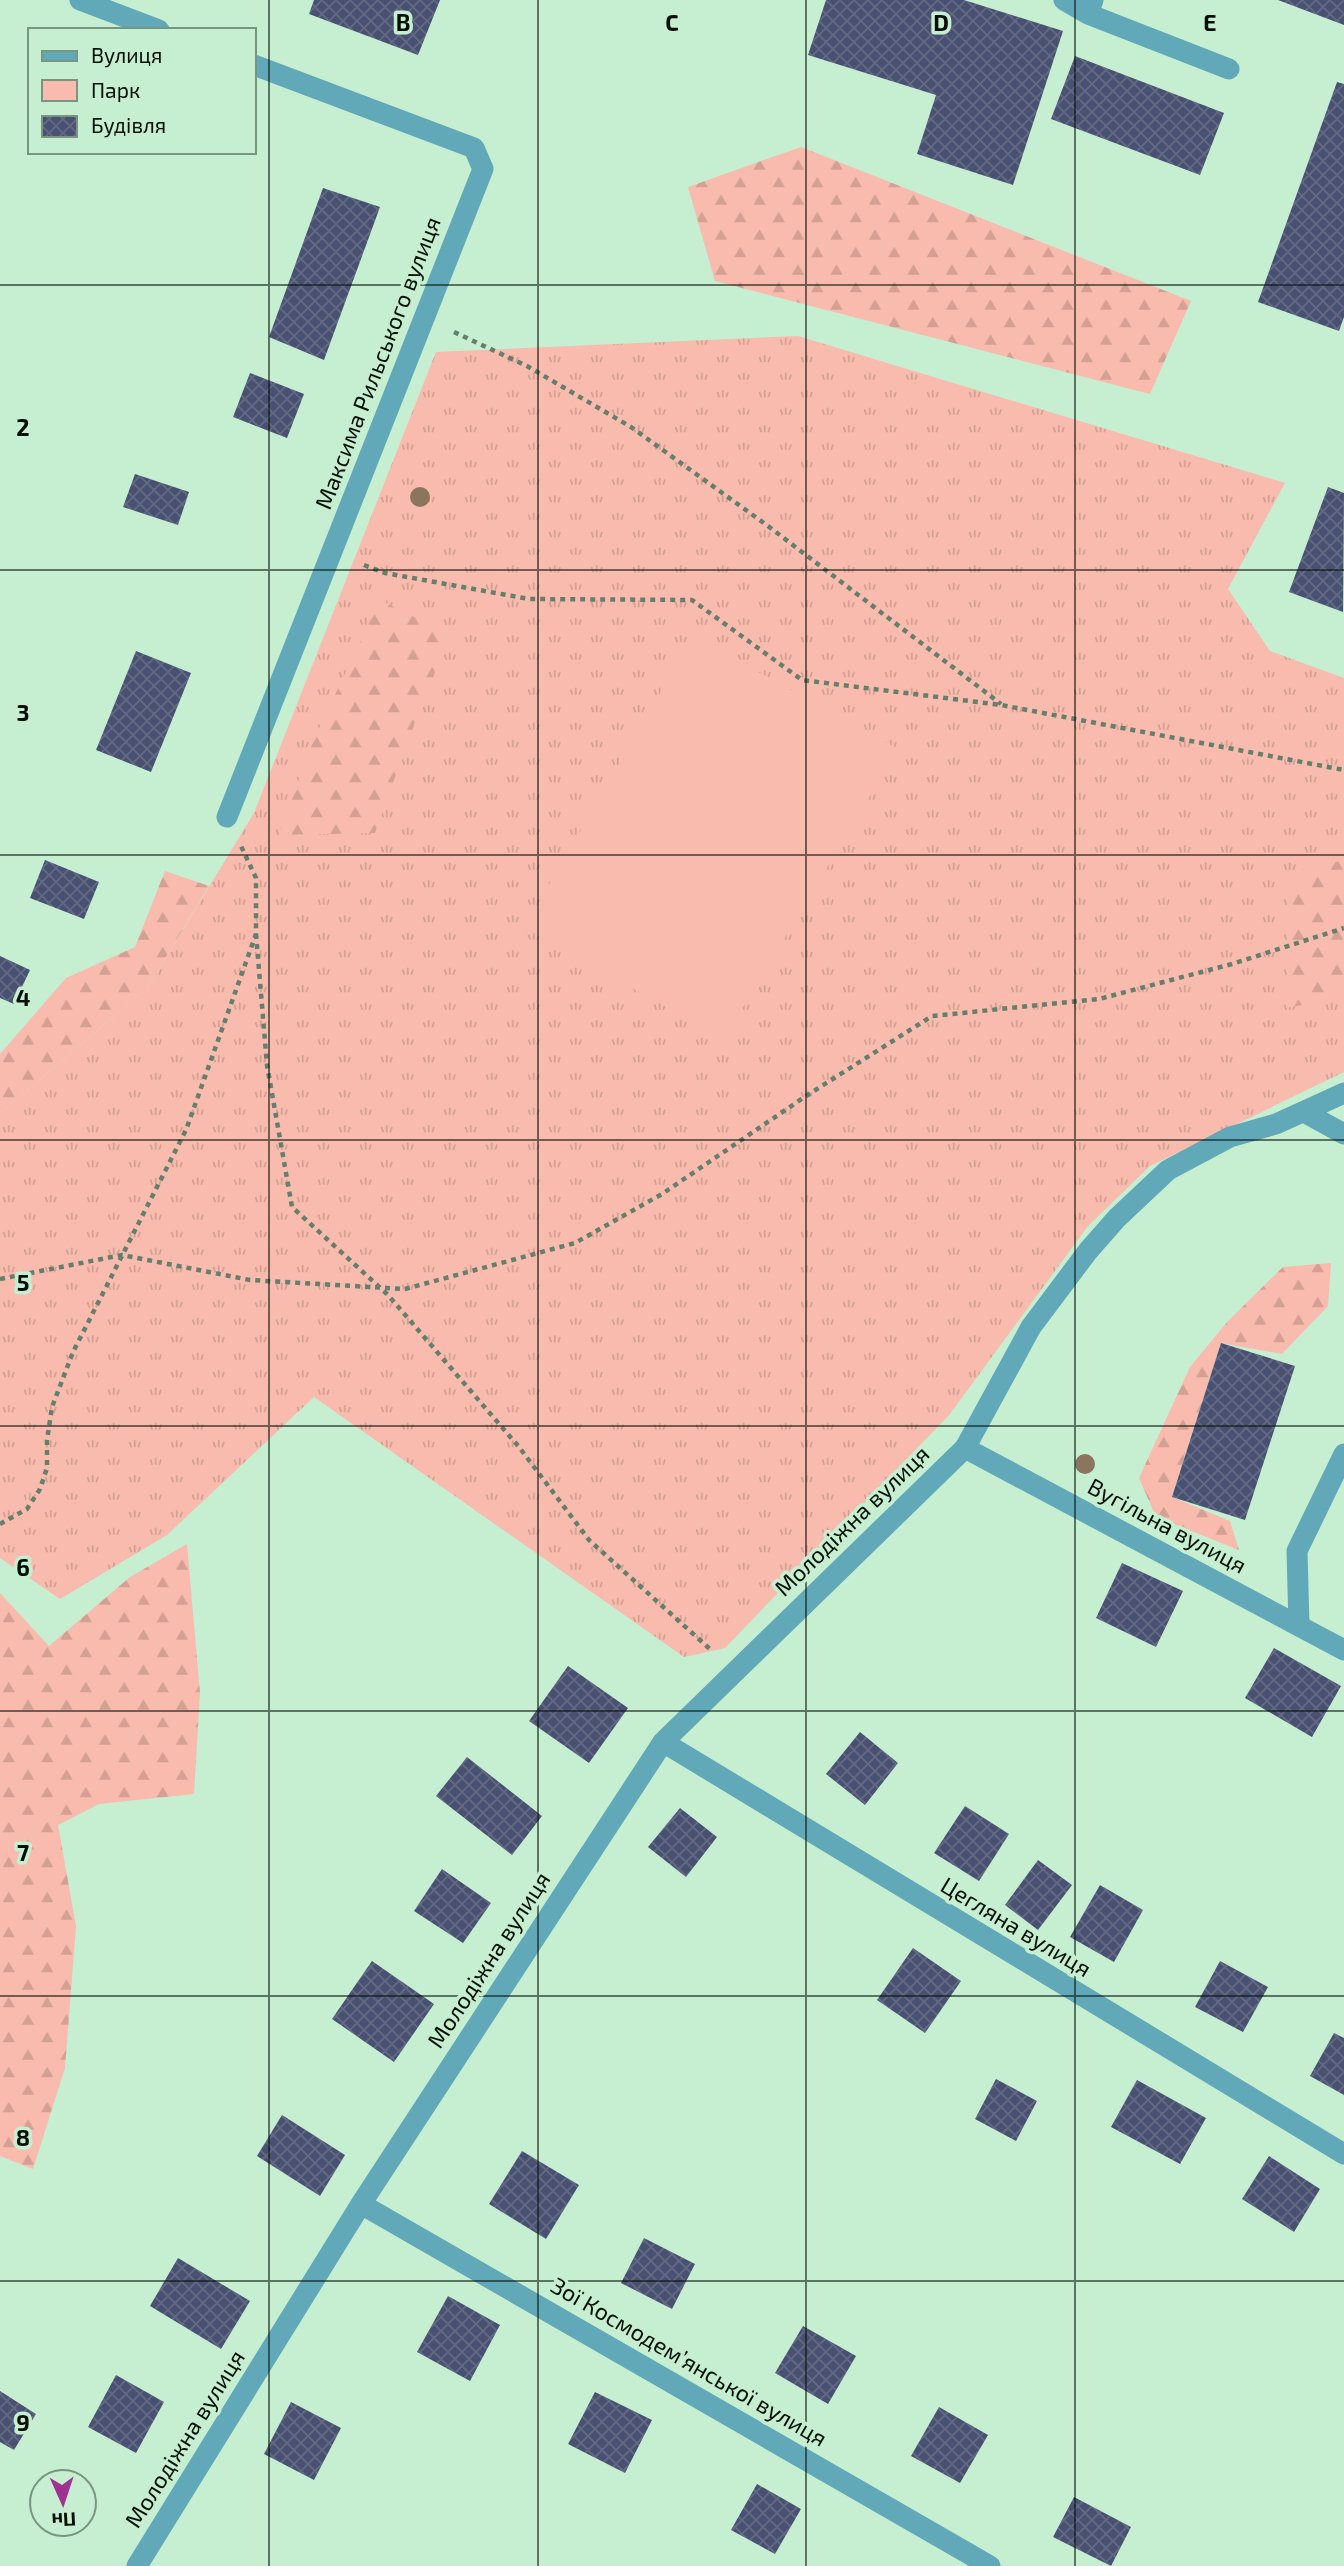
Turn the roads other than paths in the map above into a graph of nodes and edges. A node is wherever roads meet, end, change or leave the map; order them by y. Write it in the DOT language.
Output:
graph roads {
  1 [pos="80,0"];
  2 [pos="1064,0"];
  3 [pos="1090,7"];
  4 [pos="154,28"];
  5 [pos="256,66"];
  6 [pos="1229,69"];
  7 [pos="227,817"];
  8 [pos="1344,1093"];
  9 [pos="1304,1112"];
  10 [pos="1344,1134"];
  11 [pos="965,1448"];
  12 [pos="1344,1454"];
  13 [pos="1299,1626"];
  14 [pos="1344,1650"];
  15 [pos="663,1741"];
  16 [pos="1344,2154"];
  17 [pos="361,2204"];
  18 [pos="137,2566"];
  19 [pos="990,2566"];
  1 -- 4 [label="street"];
  2 -- 3 [label="street"];
  3 -- 6 [label="street"];
  5 -- 7 [label="street, Максима Рильського вулиця"];
  8 -- 9 [label="street, Молодіжна вулиця"];
  9 -- 10 [label="street"];
  9 -- 11 [label="street, Молодіжна вулиця"];
  11 -- 13 [label="street, Вугільна вулиця"];
  11 -- 15 [label="street, Молодіжна вулиця"];
  12 -- 13 [label="street"];
  13 -- 14 [label="street, Вугільна вулиця"];
  15 -- 16 [label="street, Цегляна вулиця"];
  15 -- 17 [label="street, Молодіжна вулиця"];
  17 -- 18 [label="street, Молодіжна вулиця"];
  17 -- 19 [label="street, Зої Космодем’янської вулиця"];
}
